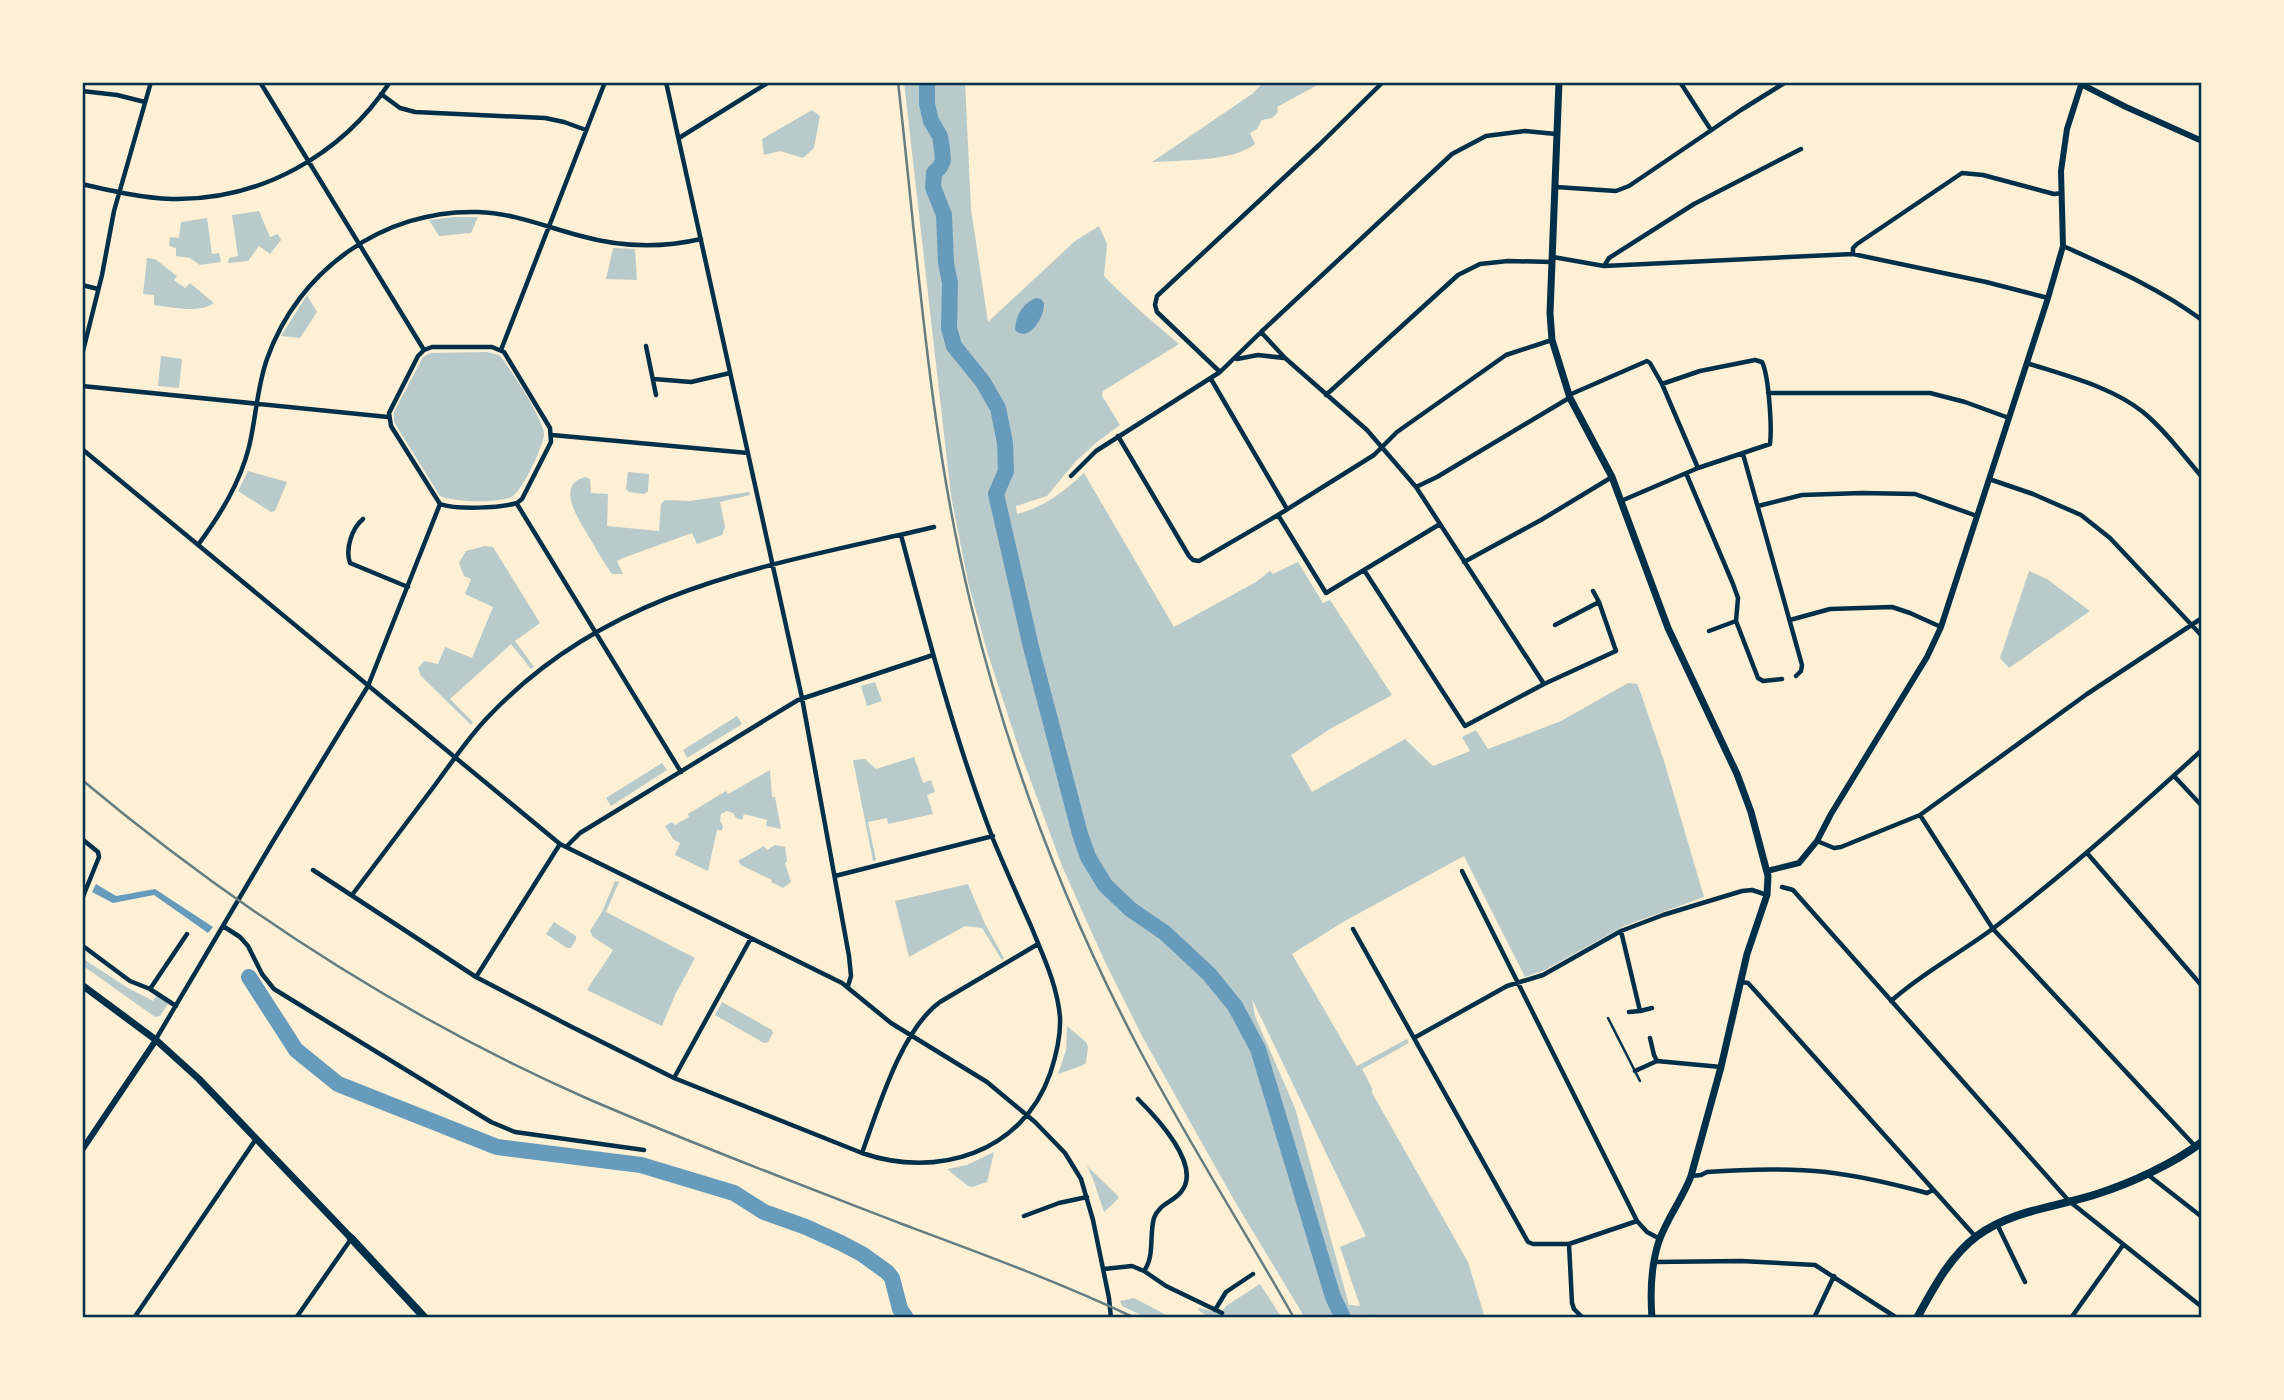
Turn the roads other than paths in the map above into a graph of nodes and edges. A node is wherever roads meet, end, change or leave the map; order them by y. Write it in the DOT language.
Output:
graph roads {
  1 [pos="151,82"];
  2 [pos="260,82"];
  3 [pos="605,82"];
  4 [pos="666,82"];
  5 [pos="769,82"];
  6 [pos="1382,82"];
  7 [pos="1559,82"];
  8 [pos="1786,82"];
  9 [pos="388,83"];
  10 [pos="1682,83"];
  11 [pos="2080,83"];
  12 [pos="82,90"];
  13 [pos="381,94"];
  14 [pos="145,102"];
  15 [pos="586,130"];
  16 [pos="1711,130"];
  17 [pos="1557,134"];
  18 [pos="679,138"];
  19 [pos="2202,141"];
  20 [pos="1801,149"];
  21 [pos="309,162"];
  22 [pos="82,184"];
  23 [pos="1556,187"];
  24 [pos="119,192"];
  25 [pos="2062,193"];
  26 [pos="549,227"];
  27 [pos="701,239"];
  28 [pos="359,244"];
  29 [pos="2063,246"];
  30 [pos="1853,254"];
  31 [pos="1553,259"];
  32 [pos="1604,266"];
  33 [pos="82,285"];
  34 [pos="98,289"];
  35 [pos="2048,298"];
  36 [pos="2202,320"];
  37 [pos="1261,332"];
  38 [pos="1552,340"];
  39 [pos="646,346"];
  40 [pos="424,350"];
  41 [pos="501,350"];
  42 [pos="82,355"];
  43 [pos="1285,358"];
  44 [pos="1235,360"];
  45 [pos="2027,363"];
  46 [pos="1220,372"];
  47 [pos="730,373"];
  48 [pos="654,379"];
  49 [pos="1211,379"];
  50 [pos="1662,384"];
  51 [pos="82,386"];
  52 [pos="1768,393"];
  53 [pos="656,395"];
  54 [pos="1326,395"];
  55 [pos="1570,396"];
  56 [pos="256,404"];
  57 [pos="388,418"];
  58 [pos="2009,418"];
  59 [pos="552,435"];
  60 [pos="1118,436"];
  61 [pos="1382,446"];
  62 [pos="82,449"];
  63 [pos="748,453"];
  64 [pos="1743,454"];
  65 [pos="1698,468"];
  66 [pos="1686,473"];
  67 [pos="1071,475"];
  68 [pos="1612,477"];
  69 [pos="2202,477"];
  70 [pos="1989,479"];
  71 [pos="1416,487"];
  72 [pos="1621,500"];
  73 [pos="517,503"];
  74 [pos="440,504"];
  75 [pos="1758,506"];
  76 [pos="1287,509"];
  77 [pos="1278,515"];
  78 [pos="1977,516"];
  79 [pos="363,519"];
  80 [pos="1440,524"];
  81 [pos="934,527"];
  82 [pos="901,535"];
  83 [pos="198,545"];
  84 [pos="1464,562"];
  85 [pos="772,564"];
  86 [pos="1364,570"];
  87 [pos="408,587"];
  88 [pos="1593,591"];
  89 [pos="1599,602"];
  90 [pos="2202,618"];
  91 [pos="1790,620"];
  92 [pos="1735,621"];
  93 [pos="1555,625"];
  94 [pos="2191,625"];
  95 [pos="1941,627"];
  96 [pos="1709,631"];
  97 [pos="596,632"];
  98 [pos="2202,636"];
  99 [pos="933,655"];
  100 [pos="1796,676"];
  101 [pos="1782,679"];
  102 [pos="1544,684"];
  103 [pos="368,686"];
  104 [pos="802,698"];
  105 [pos="2202,750"];
  106 [pos="455,758"];
  107 [pos="681,772"];
  108 [pos="2174,776"];
  109 [pos="2202,806"];
  110 [pos="1920,815"];
  111 [pos="993,836"];
  112 [pos="82,839"];
  113 [pos="1817,841"];
  114 [pos="563,846"];
  115 [pos="2087,853"];
  116 [pos="313,870"];
  117 [pos="1462,871"];
  118 [pos="1767,871"];
  119 [pos="835,876"];
  120 [pos="1782,887"];
  121 [pos="352,895"];
  122 [pos="1767,895"];
  123 [pos="82,899"];
  124 [pos="223,926"];
  125 [pos="1353,929"];
  126 [pos="1993,929"];
  127 [pos="1622,931"];
  128 [pos="187,934"];
  129 [pos="751,938"];
  130 [pos="1038,944"];
  131 [pos="83,946"];
  132 [pos="476,977"];
  133 [pos="1741,982"];
  134 [pos="1518,983"];
  135 [pos="82,985"];
  136 [pos="848,986"];
  137 [pos="2202,986"];
  138 [pos="150,989"];
  139 [pos="1891,1001"];
  140 [pos="176,1006"];
  141 [pos="1652,1008"];
  142 [pos="1640,1011"];
  143 [pos="1629,1012"];
  144 [pos="1608,1018"];
  145 [pos="912,1036"];
  146 [pos="1414,1038"];
  147 [pos="1650,1038"];
  148 [pos="156,1040"];
  149 [pos="1657,1061"];
  150 [pos="1721,1067"];
  151 [pos="1635,1071"];
  152 [pos="674,1078"];
  153 [pos="1640,1081"];
  154 [pos="1138,1098"];
  155 [pos="1027,1115"];
  156 [pos="256,1138"];
  157 [pos="2199,1144"];
  158 [pos="82,1150"];
  159 [pos="644,1150"];
  160 [pos="862,1153"];
  161 [pos="2147,1174"];
  162 [pos="1691,1175"];
  163 [pos="1933,1190"];
  164 [pos="1087,1197"];
  165 [pos="2068,1201"];
  166 [pos="1024,1216"];
  167 [pos="2202,1217"];
  168 [pos="1637,1221"];
  169 [pos="1997,1224"];
  170 [pos="1976,1237"];
  171 [pos="351,1238"];
  172 [pos="1660,1239"];
  173 [pos="1569,1244"];
  174 [pos="2123,1245"];
  175 [pos="1653,1262"];
  176 [pos="1104,1269"];
  177 [pos="1144,1271"];
  178 [pos="1253,1274"];
  179 [pos="1834,1276"];
  180 [pos="2025,1282"];
  181 [pos="2202,1307"];
  182 [pos="1215,1310"];
  183 [pos="1222,1313"];
  184 [pos="134,1318"];
  185 [pos="296,1318"];
  186 [pos="425,1318"];
  187 [pos="1111,1318"];
  188 [pos="1583,1318"];
  189 [pos="1652,1318"];
  190 [pos="1814,1318"];
  191 [pos="1896,1318"];
  192 [pos="1917,1318"];
  193 [pos="2071,1318"];
  1 -- 14 [label="street"];
  2 -- 21 [label="street"];
  3 -- 15 [label="street"];
  4 -- 18 [label="street"];
  5 -- 18 [label="street"];
  6 -- 46 [label="street"];
  7 -- 17 [label="main road"];
  8 -- 16 [label="street"];
  9 -- 13 [label="street"];
  10 -- 16 [label="street"];
  11 -- 19 [label="street"];
  11 -- 25 [label="street"];
  12 -- 14 [label="street"];
  13 -- 15 [label="street"];
  13 -- 21 [label="street"];
  14 -- 24 [label="street"];
  15 -- 26 [label="street"];
  16 -- 23 [label="street"];
  17 -- 23 [label="main road"];
  17 -- 37 [label="street"];
  18 -- 27 [label="street"];
  20 -- 32 [label="street"];
  21 -- 24 [label="street"];
  21 -- 28 [label="street"];
  22 -- 24 [label="street"];
  23 -- 31 [label="main road"];
  24 -- 34 [label="street"];
  25 -- 29 [label="street"];
  25 -- 30 [label="street"];
  26 -- 27 [label="street"];
  26 -- 28 [label="street"];
  26 -- 41 [label="street"];
  27 -- 47 [label="street"];
  28 -- 40 [label="street"];
  28 -- 56 [label="street"];
  29 -- 35 [label="street"];
  29 -- 36 [label="street"];
  30 -- 32 [label="street"];
  30 -- 35 [label="street"];
  31 -- 32 [label="street"];
  31 -- 38 [label="main road"];
  31 -- 54 [label="street"];
  33 -- 34 [label="street"];
  34 -- 42 [label="street"];
  35 -- 45 [label="street"];
  37 -- 43 [label="street"];
  37 -- 44 [label="street"];
  38 -- 55 [label="main road"];
  38 -- 61 [label="street"];
  39 -- 48 [label="street"];
  40 -- 41 [label="street"];
  40 -- 57 [label="street"];
  41 -- 59 [label="street"];
  43 -- 44 [label="street"];
  43 -- 54 [label="street"];
  44 -- 46 [label="street"];
  45 -- 58 [label="street"];
  45 -- 69 [label="street"];
  46 -- 49 [label="street"];
  47 -- 48 [label="street"];
  47 -- 63 [label="street"];
  48 -- 53 [label="street"];
  49 -- 60 [label="street"];
  49 -- 76 [label="street"];
  50 -- 52 [label="street"];
  50 -- 55 [label="street"];
  50 -- 65 [label="street"];
  51 -- 56 [label="street"];
  52 -- 58 [label="street"];
  52 -- 64 [label="street"];
  54 -- 61 [label="street"];
  55 -- 68 [label="main road"];
  55 -- 71 [label="street"];
  56 -- 57 [label="street"];
  56 -- 83 [label="street"];
  57 -- 74 [label="street"];
  58 -- 70 [label="street"];
  59 -- 63 [label="street"];
  59 -- 73 [label="street"];
  60 -- 67 [label="street"];
  60 -- 77 [label="street"];
  61 -- 71 [label="street"];
  61 -- 76 [label="street"];
  62 -- 83 [label="street"];
  63 -- 85 [label="street"];
  64 -- 65 [label="street"];
  64 -- 75 [label="street"];
  65 -- 66 [label="street"];
  66 -- 72 [label="street"];
  66 -- 92 [label="street"];
  68 -- 72 [label="main road"];
  68 -- 84 [label="street"];
  70 -- 78 [label="street"];
  70 -- 94 [label="street"];
  71 -- 80 [label="street"];
  72 -- 118 [label="main road"];
  73 -- 74 [label="street"];
  73 -- 97 [label="street"];
  74 -- 87 [label="street"];
  75 -- 78 [label="street"];
  75 -- 91 [label="street"];
  76 -- 77 [label="street"];
  77 -- 86 [label="street"];
  78 -- 95 [label="street"];
  79 -- 87 [label="street"];
  80 -- 84 [label="street"];
  80 -- 86 [label="street"];
  81 -- 82 [label="street"];
  82 -- 85 [label="street"];
  82 -- 99 [label="street"];
  83 -- 103 [label="street"];
  84 -- 102 [label="street"];
  85 -- 97 [label="street"];
  85 -- 104 [label="street"];
  86 -- 102 [label="street"];
  87 -- 103 [label="street"];
  88 -- 89 [label="street"];
  89 -- 93 [label="street"];
  89 -- 102 [label="street"];
  90 -- 94 [label="street"];
  91 -- 95 [label="street"];
  91 -- 100 [label="street"];
  92 -- 96 [label="street"];
  92 -- 101 [label="street"];
  94 -- 98 [label="street"];
  94 -- 110 [label="street"];
  95 -- 113 [label="street"];
  97 -- 106 [label="street"];
  97 -- 107 [label="street"];
  99 -- 104 [label="street"];
  99 -- 111 [label="street"];
  103 -- 106 [label="street"];
  103 -- 124 [label="street"];
  104 -- 107 [label="street"];
  104 -- 119 [label="street"];
  105 -- 108 [label="street"];
  106 -- 114 [label="street"];
  106 -- 121 [label="street"];
  107 -- 114 [label="street"];
  108 -- 109 [label="street"];
  108 -- 115 [label="street"];
  110 -- 113 [label="street"];
  110 -- 126 [label="street"];
  111 -- 119 [label="street"];
  111 -- 130 [label="street"];
  112 -- 123 [label="street"];
  113 -- 118 [label="street"];
  114 -- 129 [label="street"];
  114 -- 132 [label="street"];
  115 -- 126 [label="street"];
  115 -- 137 [label="street"];
  116 -- 121 [label="street"];
  117 -- 134 [label="street"];
  118 -- 122 [label="main road"];
  119 -- 136 [label="street"];
  120 -- 139 [label="street"];
  121 -- 132 [label="street"];
  122 -- 127 [label="street"];
  122 -- 133 [label="main road"];
  124 -- 140 [label="street"];
  124 -- 159 [label="street"];
  125 -- 146 [label="street"];
  126 -- 139 [label="street"];
  126 -- 157 [label="street"];
  127 -- 134 [label="street"];
  127 -- 142 [label="street"];
  128 -- 138 [label="street"];
  129 -- 136 [label="street"];
  129 -- 152 [label="street"];
  130 -- 145 [label="street"];
  130 -- 155 [label="street"];
  131 -- 138 [label="street"];
  132 -- 152 [label="street"];
  133 -- 150 [label="main road"];
  133 -- 163 [label="street"];
  134 -- 146 [label="street"];
  134 -- 168 [label="street"];
  135 -- 148 [label="main road"];
  136 -- 145 [label="street"];
  138 -- 140 [label="street"];
  139 -- 165 [label="street"];
  140 -- 148 [label="street"];
  141 -- 142 [label="street"];
  142 -- 143 [label="street"];
  144 -- 151 [label="lane"];
  145 -- 155 [label="street"];
  145 -- 160 [label="street"];
  146 -- 173 [label="street"];
  147 -- 149 [label="street"];
  148 -- 156 [label="main road"];
  148 -- 158 [label="street"];
  149 -- 150 [label="street"];
  149 -- 151 [label="street"];
  150 -- 162 [label="main road"];
  151 -- 153 [label="lane"];
  152 -- 160 [label="street"];
  154 -- 177 [label="street"];
  155 -- 160 [label="street"];
  155 -- 164 [label="street"];
  156 -- 171 [label="main road"];
  156 -- 184 [label="street"];
  157 -- 161 [label="highway"];
  161 -- 165 [label="highway"];
  161 -- 167 [label="street"];
  162 -- 163 [label="street"];
  162 -- 172 [label="main road"];
  163 -- 170 [label="street"];
  164 -- 166 [label="street"];
  164 -- 176 [label="street"];
  165 -- 169 [label="highway"];
  165 -- 174 [label="street"];
  168 -- 172 [label="street"];
  168 -- 173 [label="street"];
  169 -- 170 [label="highway"];
  169 -- 180 [label="street"];
  170 -- 192 [label="highway"];
  171 -- 185 [label="street"];
  171 -- 186 [label="highway"];
  172 -- 175 [label="main road"];
  173 -- 188 [label="street"];
  174 -- 181 [label="street"];
  174 -- 193 [label="street"];
  175 -- 179 [label="street"];
  175 -- 189 [label="main road"];
  176 -- 177 [label="street"];
  176 -- 187 [label="street"];
  177 -- 182 [label="street"];
  178 -- 182 [label="street"];
  179 -- 190 [label="street"];
  179 -- 191 [label="street"];
  182 -- 183 [label="street"];
}
